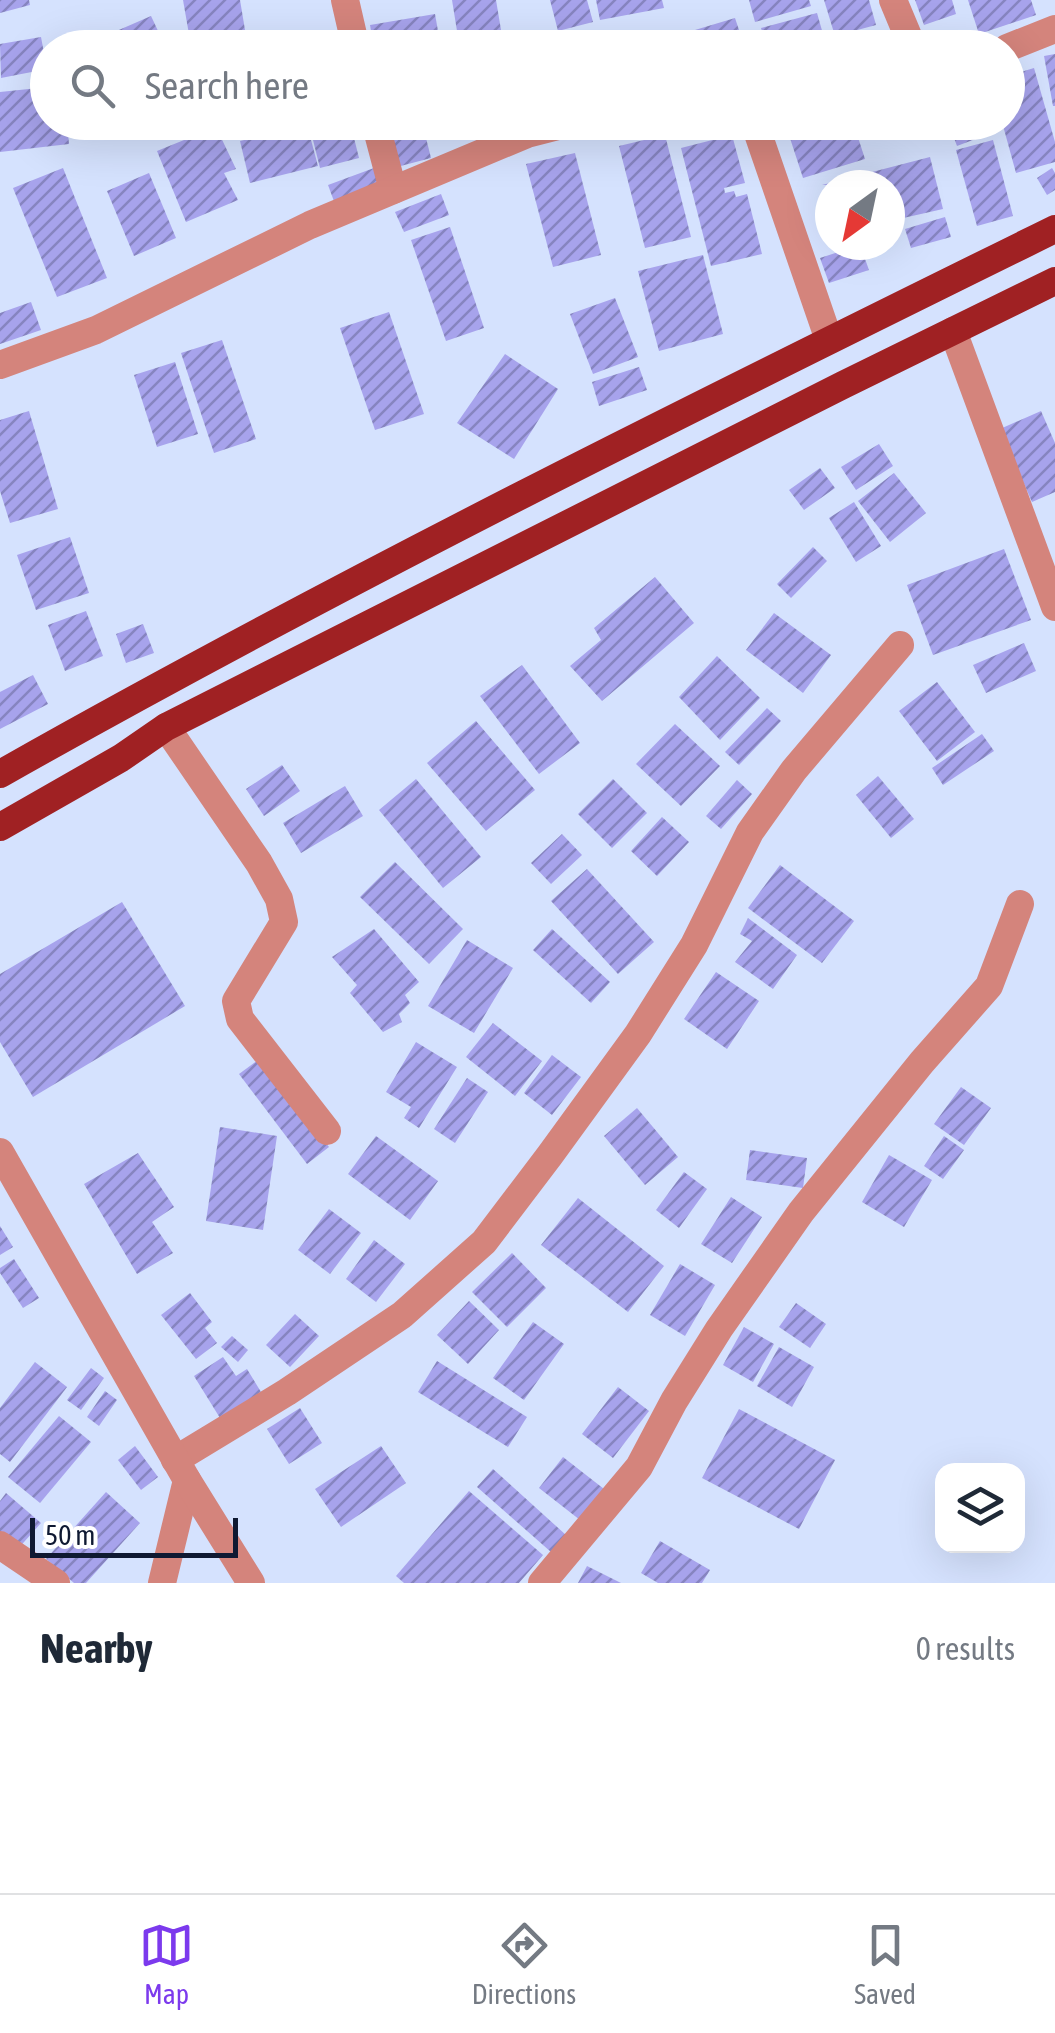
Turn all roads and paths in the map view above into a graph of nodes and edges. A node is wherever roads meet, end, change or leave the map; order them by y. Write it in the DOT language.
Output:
graph roads {
  1 [pos="345,0"];
  2 [pos="893,0"];
  3 [pos="1055,29"];
  4 [pos="352,30"];
  5 [pos="906,30"];
  6 [pos="1025,41"];
  7 [pos="380,140"];
  8 [pos="513,140"];
  9 [pos="760,140"];
  10 [pos="392,190"];
  11 [pos="1055,229"];
  12 [pos="1055,281"];
  13 [pos="953,331"];
  14 [pos="829,340"];
  15 [pos="0,365"];
  16 [pos="1055,607"];
  17 [pos="900,644"];
  18 [pos="166,727"];
  19 [pos="0,774"];
  20 [pos="0,827"];
  21 [pos="1020,904"];
  22 [pos="327,1130"];
  23 [pos="0,1152"];
  24 [pos="181,1470"];
  25 [pos="0,1546"];
  26 [pos="56,1583"];
  27 [pos="162,1583"];
  28 [pos="251,1583"];
  29 [pos="542,1583"];
  1 -- 4 [label="street"];
  2 -- 5 [label="street"];
  3 -- 6 [label="street"];
  7 -- 10 [label="street"];
  8 -- 10 [label="street"];
  9 -- 14 [label="street"];
  10 -- 15 [label="street"];
  11 -- 14 [label="highway"];
  12 -- 13 [label="highway"];
  13 -- 16 [label="street"];
  13 -- 18 [label="highway"];
  14 -- 19 [label="highway"];
  17 -- 24 [label="street"];
  18 -- 20 [label="highway"];
  18 -- 22 [label="street"];
  21 -- 29 [label="street"];
  23 -- 24 [label="street"];
  24 -- 27 [label="street"];
  24 -- 28 [label="street"];
  25 -- 26 [label="street"];
}
